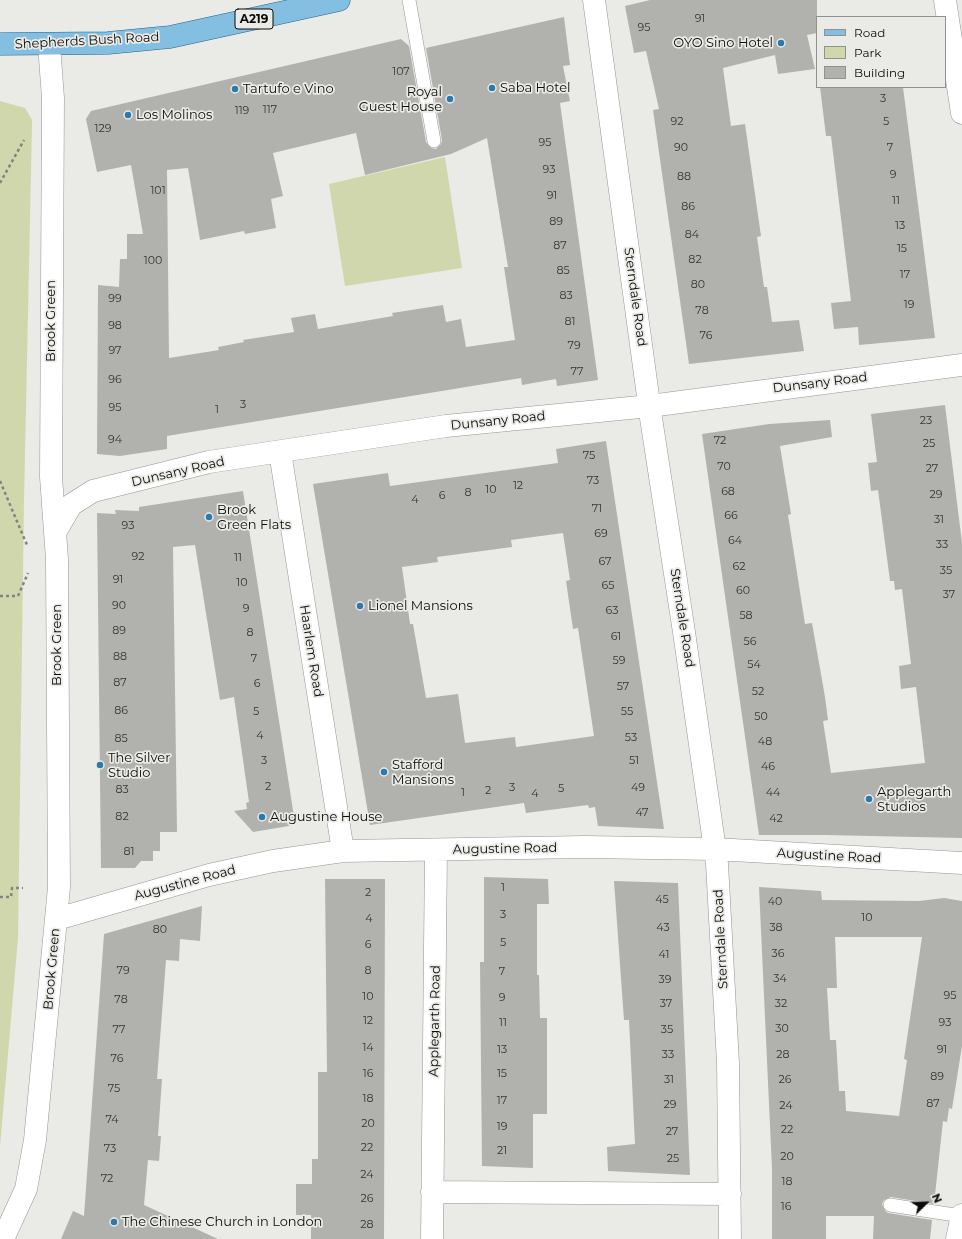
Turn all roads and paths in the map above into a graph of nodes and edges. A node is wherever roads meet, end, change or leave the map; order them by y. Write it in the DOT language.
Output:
graph roads {
  1 [pos="338,0"];
  2 [pos="409,0"];
  3 [pos="594,0"];
  4 [pos="945,0"];
  5 [pos="0,44"];
  6 [pos="49,45"];
  7 [pos="962,113"];
  8 [pos="25,138"];
  9 [pos="434,141"];
  10 [pos="0,183"];
  11 [pos="962,365"];
  12 [pos="650,406"];
  13 [pos="280,452"];
  14 [pos="0,481"];
  15 [pos="56,531"];
  16 [pos="28,547"];
  17 [pos="28,573"];
  18 [pos="0,596"];
  19 [pos="715,849"];
  20 [pos="436,850"];
  21 [pos="343,851"];
  22 [pos="962,863"];
  23 [pos="23,888"];
  24 [pos="0,897"];
  25 [pos="56,920"];
  26 [pos="432,1192"];
  27 [pos="730,1194"];
  28 [pos="890,1205"];
  29 [pos="962,1215"];
  30 [pos="3,1239"];
  31 [pos="432,1239"];
  32 [pos="730,1239"];
  33 [pos="957,1239"];
  1 -- 6 [label="main road, Shepherds Bush Road / A219"];
  2 -- 9 [label="lane"];
  3 -- 12 [label="street, Sterndale Road"];
  4 -- 7 [label="street"];
  5 -- 6 [label="main road, Shepherds Bush Road / A219"];
  6 -- 15 [label="street, Brook Green"];
  8 -- 10 [label="path"];
  11 -- 12 [label="street, Dunsany Road"];
  12 -- 13 [label="street, Dunsany Road"];
  12 -- 19 [label="street, Sterndale Road"];
  13 -- 15 [label="street, Dunsany Road"];
  13 -- 21 [label="street, Haarlem Road"];
  14 -- 16 [label="path"];
  15 -- 25 [label="street, Brook Green"];
  17 -- 18 [label="path"];
  19 -- 20 [label="street, Augustine Road"];
  19 -- 22 [label="street, Augustine Road"];
  19 -- 27 [label="street, Sterndale Road"];
  20 -- 21 [label="street, Augustine Road"];
  20 -- 26 [label="street, Applegarth Road"];
  21 -- 25 [label="street, Augustine Road"];
  23 -- 24 [label="path"];
  25 -- 30 [label="street, Brook Green"];
  26 -- 27 [label="street"];
  26 -- 31 [label="street, Applegarth Road"];
  27 -- 32 [label="street, Sterndale Road"];
  28 -- 29 [label="lane"];
  29 -- 33 [label="street"];
}
